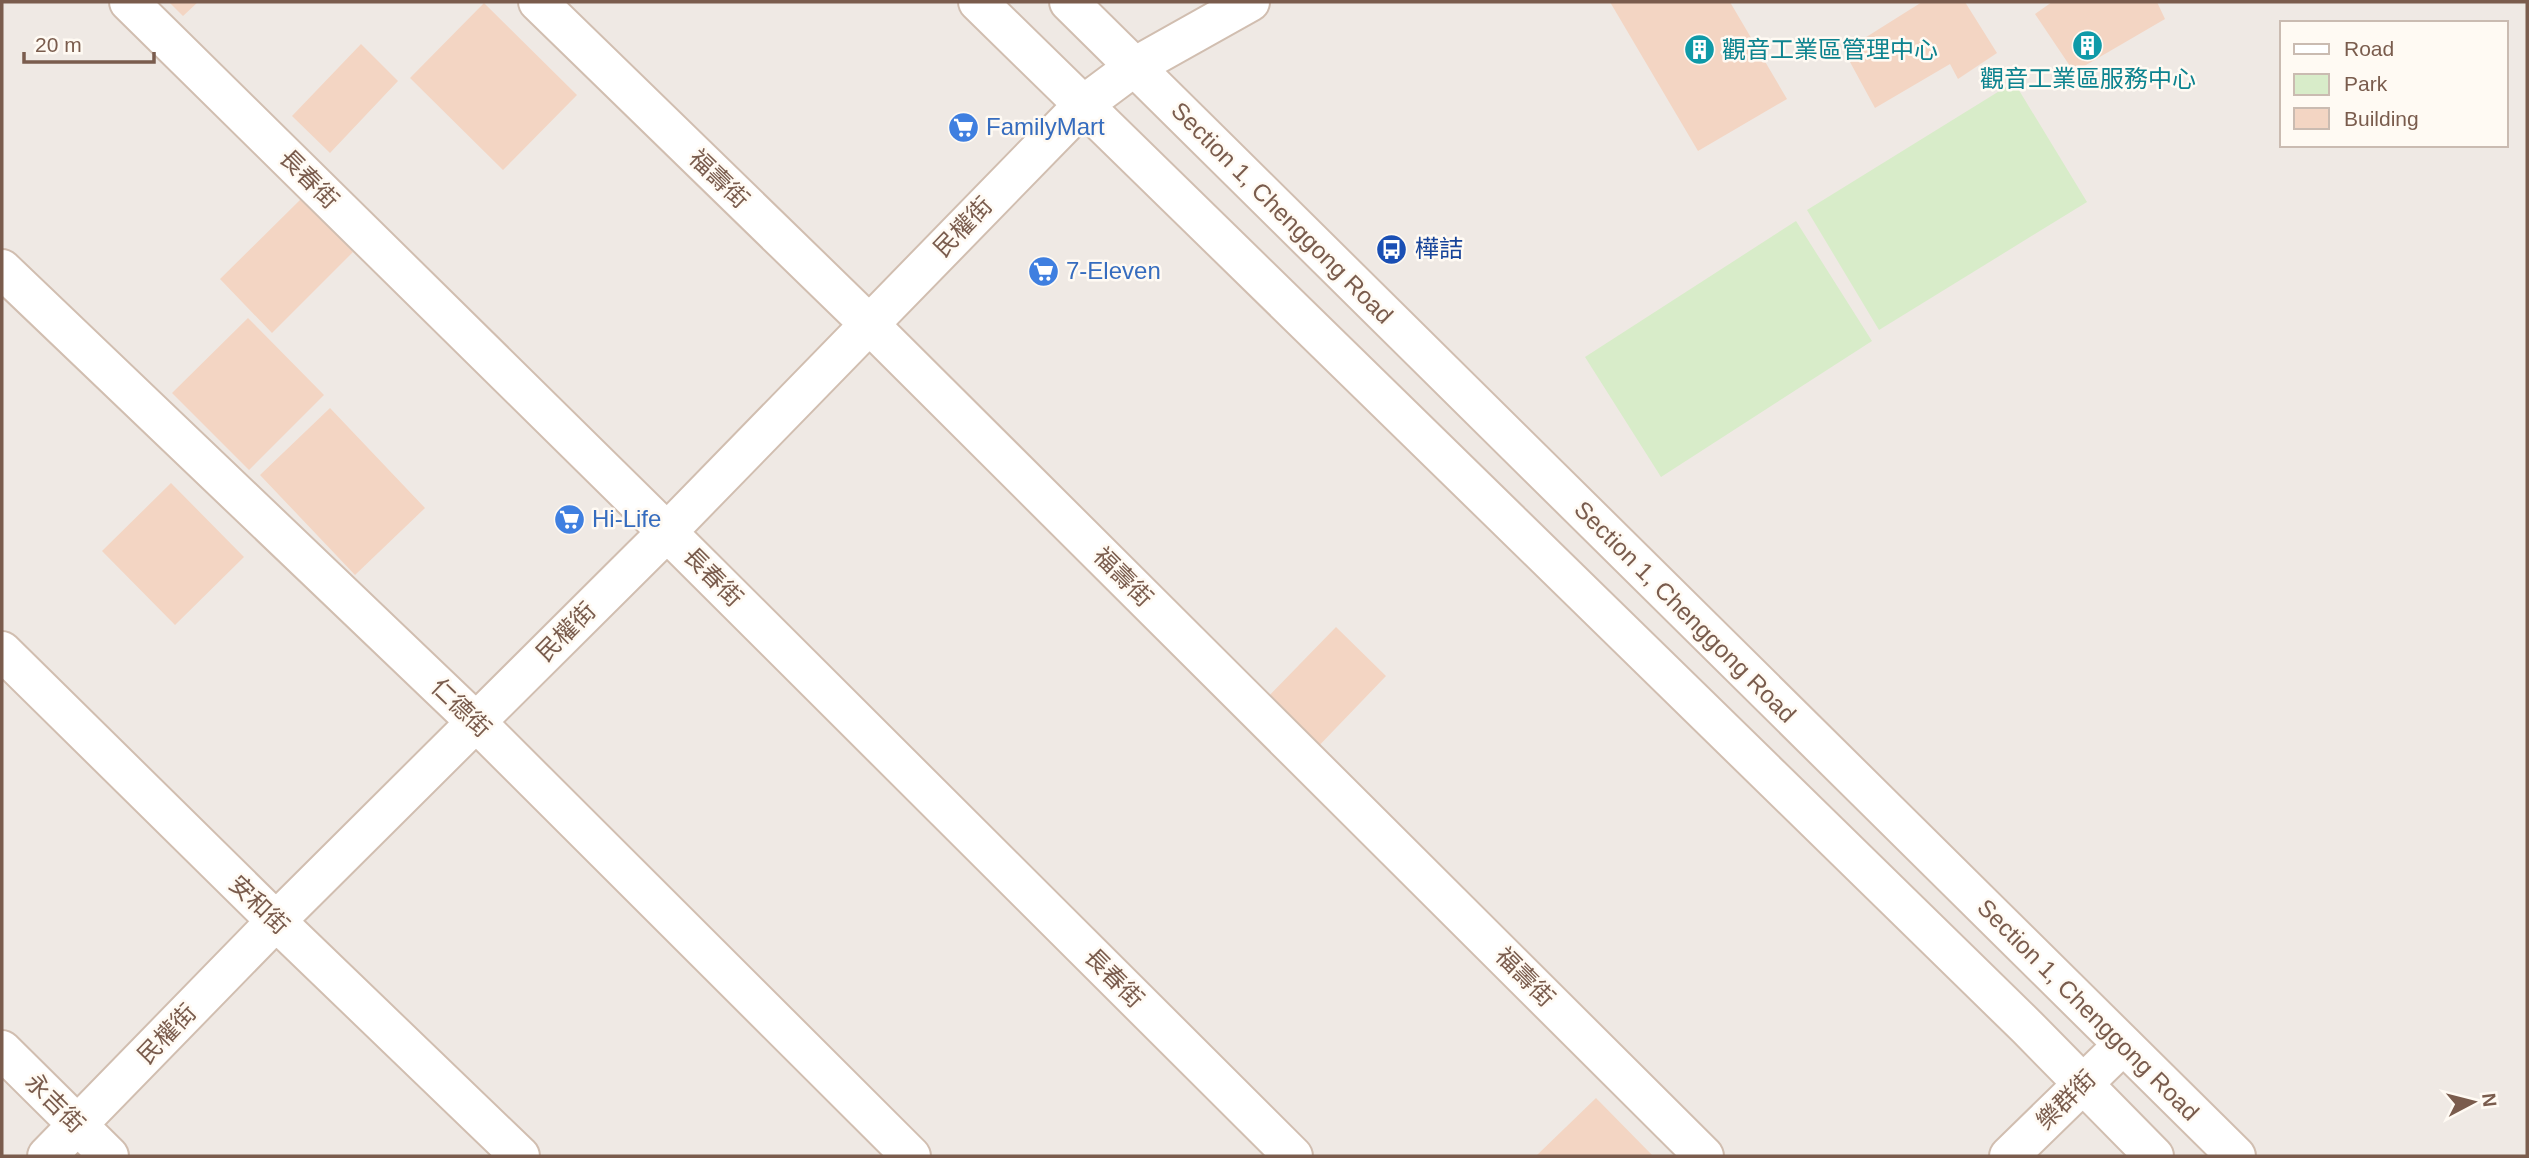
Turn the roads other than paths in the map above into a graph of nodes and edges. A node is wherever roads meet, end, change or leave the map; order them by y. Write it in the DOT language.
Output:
graph roads {
  1 [pos="129,2"];
  2 [pos="537,2"];
  3 [pos="978,2"];
  4 [pos="1069,2"];
  5 [pos="1250,2"];
  6 [pos="1134,66"];
  7 [pos="1083,105"];
  8 [pos="2,269"];
  9 [pos="869,324"];
  10 [pos="667,532"];
  11 [pos="2,651"];
  12 [pos="476,722"];
  13 [pos="276,921"];
  14 [pos="2123,1045"];
  15 [pos="2,1050"];
  16 [pos="2083,1083"];
  17 [pos="78,1126"];
  18 [pos="47,1156"];
  19 [pos="109,1156"];
  20 [pos="520,1156"];
  21 [pos="911,1156"];
  22 [pos="1293,1156"];
  23 [pos="1704,1156"];
  24 [pos="2009,1156"];
  25 [pos="2154,1156"];
  26 [pos="2236,1156"];
  1 -- 10 [label="street, 長春街"];
  2 -- 9 [label="street, 福壽街"];
  3 -- 7 [label="street"];
  4 -- 6 [label="street, Section 1, Chenggong Road"];
  5 -- 6 [label="street, 民權街"];
  6 -- 7 [label="street, 民權街"];
  6 -- 14 [label="street, Section 1, Chenggong Road"];
  7 -- 9 [label="street, 民權街"];
  7 -- 16 [label="street"];
  8 -- 12 [label="street, 仁德街"];
  9 -- 10 [label="street, 民權街"];
  9 -- 23 [label="street, 福壽街"];
  10 -- 12 [label="street, 民權街"];
  10 -- 22 [label="street, 長春街"];
  11 -- 13 [label="street, 安和街"];
  12 -- 13 [label="street, 民權街"];
  12 -- 21 [label="street, 仁德街"];
  13 -- 17 [label="street, 民權街"];
  13 -- 20 [label="street, 安和街"];
  14 -- 16 [label="street, 樂群街"];
  14 -- 26 [label="street, Section 1, Chenggong Road"];
  15 -- 17 [label="street, 永吉街"];
  16 -- 24 [label="street, 樂群街"];
  16 -- 25 [label="street"];
  17 -- 18 [label="street, 民權街"];
  17 -- 19 [label="street, 永吉街"];
}
